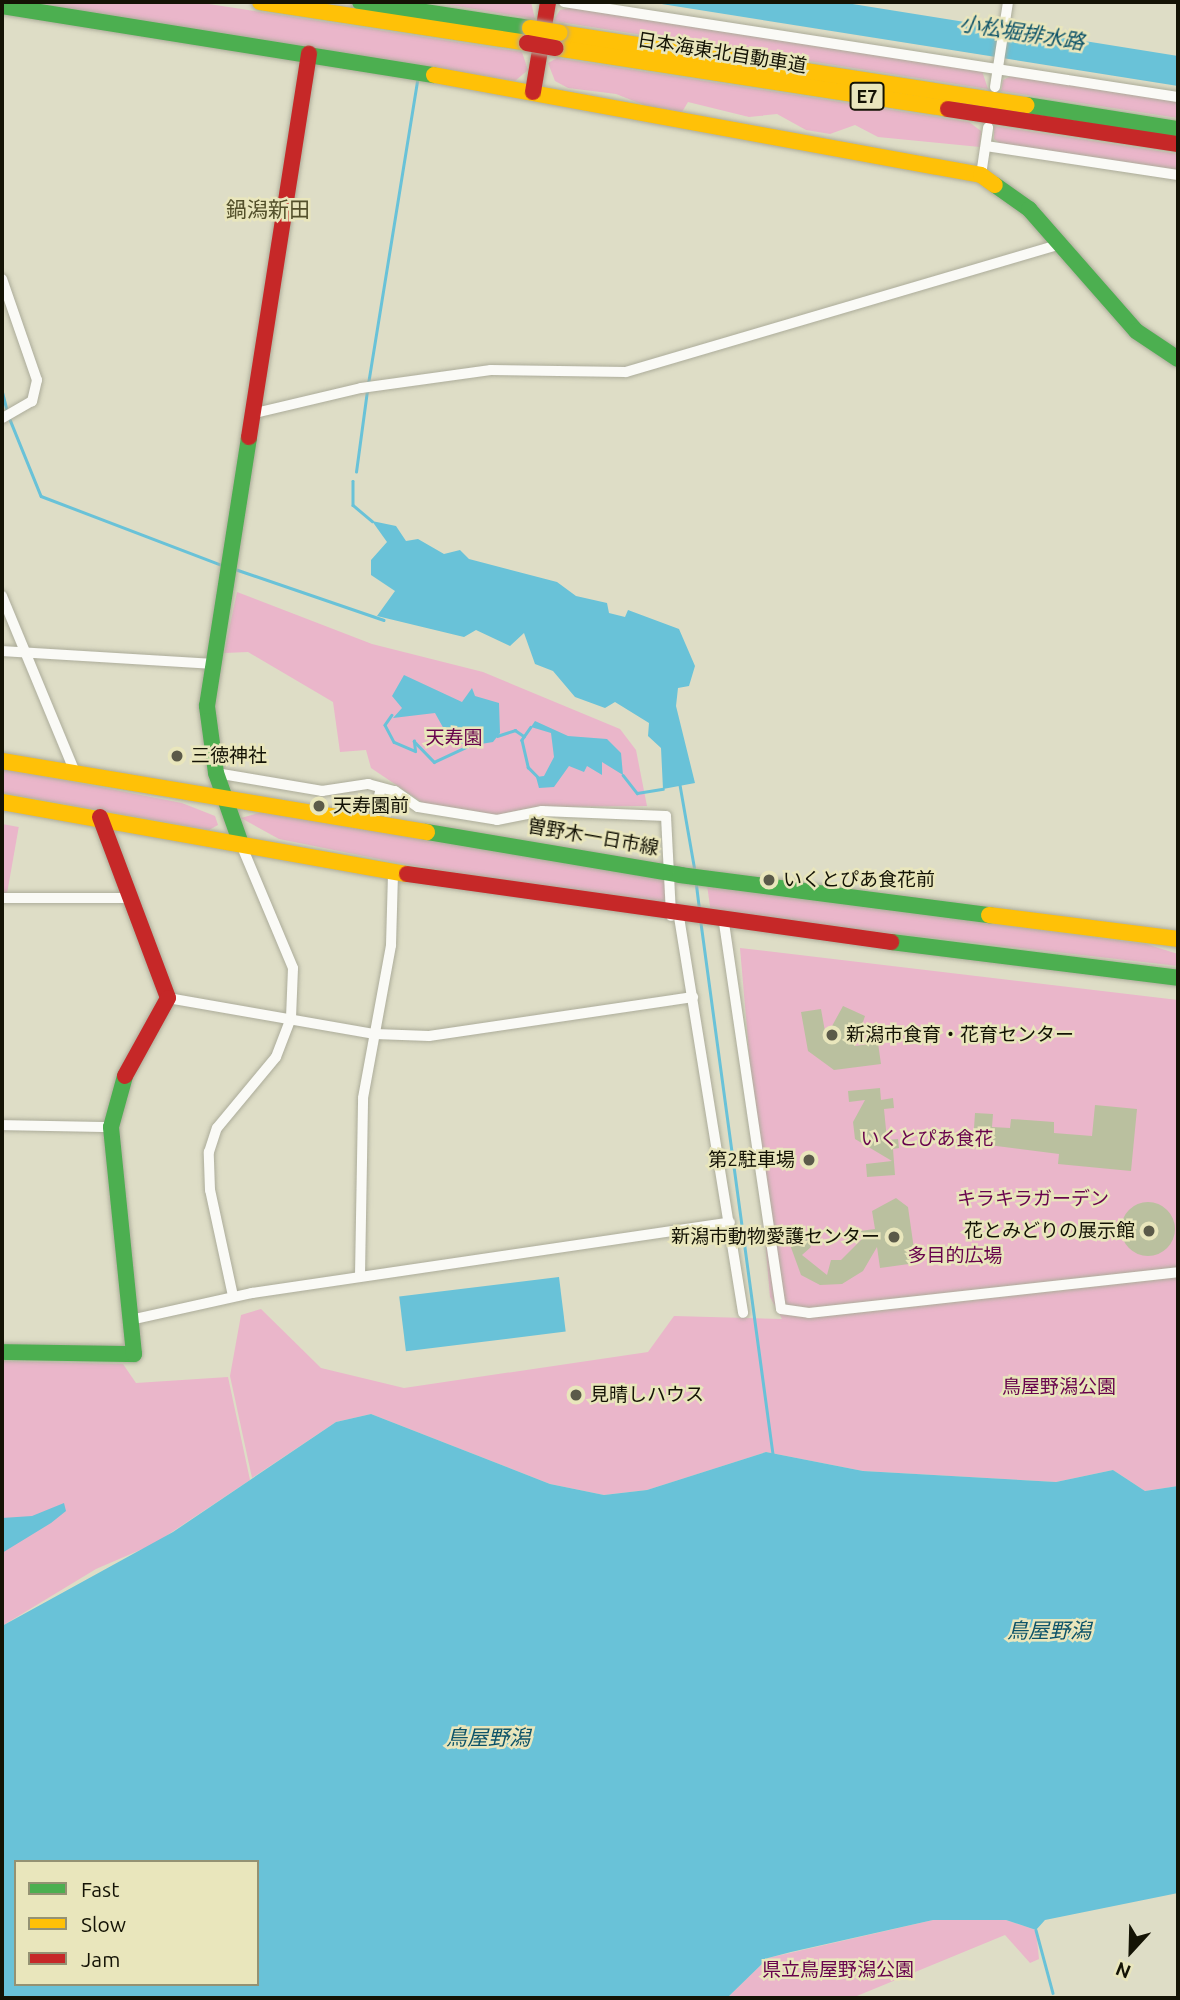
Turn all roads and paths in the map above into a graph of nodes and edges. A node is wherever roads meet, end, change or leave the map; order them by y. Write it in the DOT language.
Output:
graph roads {
  1 [pos="260,2"];
  2 [pos="360,2"];
  3 [pos="548,2"];
  4 [pos="564,2"];
  5 [pos="1008,2"];
  6 [pos="2,6"];
  7 [pos="528,35"];
  8 [pos="558,40"];
  9 [pos="309,54"];
  10 [pos="998,66"];
  11 [pos="995,87"];
  12 [pos="533,92"];
  13 [pos="1178,97"];
  14 [pos="988,128"];
  15 [pos="1178,129"];
  16 [pos="1178,144"];
  17 [pos="985,146"];
  18 [pos="981,175"];
  19 [pos="1178,175"];
  20 [pos="1060,244"];
  21 [pos="2,279"];
  22 [pos="1178,359"];
  23 [pos="251,414"];
  24 [pos="2,418"];
  25 [pos="2,596"];
  26 [pos="2,651"];
  27 [pos="26,654"];
  28 [pos="214,664"];
  29 [pos="2,761"];
  30 [pos="75,772"];
  31 [pos="216,773"];
  32 [pos="381,788"];
  33 [pos="224,799"];
  34 [pos="2,802"];
  35 [pos="100,817"];
  36 [pos="373,822"];
  37 [pos="241,844"];
  38 [pos="393,872"];
  39 [pos="676,874"];
  40 [pos="2,898"];
  41 [pos="131,898"];
  42 [pos="679,917"];
  43 [pos="719,922"];
  44 [pos="1115,929"];
  45 [pos="1178,939"];
  46 [pos="1178,949"];
  47 [pos="1178,970"];
  48 [pos="1152,974"];
  49 [pos="1178,978"];
  50 [pos="693,997"];
  51 [pos="168,998"];
  52 [pos="291,1018"];
  53 [pos="375,1034"];
  54 [pos="2,1125"];
  55 [pos="111,1127"];
  56 [pos="730,1222"];
  57 [pos="1178,1272"];
  58 [pos="360,1275"];
  59 [pos="233,1296"];
  60 [pos="743,1313"];
  61 [pos="130,1320"];
  62 [pos="2,1352"];
  1 -- 7 [label="main road, 日本海東北自動車道 / E7"];
  2 -- 7 [label="main road, 日本海東北自動車道 / E7"];
  3 -- 12 [label="main road"];
  4 -- 10 [label="street"];
  5 -- 10 [label="street"];
  6 -- 9 [label="main road"];
  7 -- 8 [label="main road, 日本海東北自動車道 / E7, bridge"];
  8 -- 15 [label="main road, 日本海東北自動車道 / E7"];
  8 -- 16 [label="main road, 日本海東北自動車道 / E7"];
  9 -- 12 [label="main road"];
  9 -- 23 [label="main road"];
  10 -- 11 [label="street"];
  10 -- 13 [label="street"];
  12 -- 18 [label="main road"];
  14 -- 17 [label="street"];
  17 -- 18 [label="street"];
  17 -- 19 [label="street"];
  18 -- 20 [label="main road"];
  20 -- 22 [label="main road"];
  20 -- 23 [label="street"];
  21 -- 24 [label="street"];
  23 -- 28 [label="main road"];
  25 -- 27 [label="street"];
  26 -- 27 [label="street"];
  27 -- 28 [label="street"];
  27 -- 30 [label="street"];
  28 -- 31 [label="main road"];
  29 -- 30 [label="main road, 曽野木一日市線"];
  30 -- 33 [label="main road, 曽野木一日市線"];
  31 -- 32 [label="street"];
  31 -- 33 [label="main road"];
  32 -- 36 [label="street"];
  32 -- 39 [label="street"];
  33 -- 36 [label="main road, 曽野木一日市線"];
  33 -- 37 [label="main road"];
  34 -- 35 [label="main road"];
  35 -- 37 [label="main road"];
  35 -- 41 [label="main road"];
  36 -- 39 [label="main road, 曽野木一日市線"];
  37 -- 38 [label="main road"];
  37 -- 52 [label="street"];
  38 -- 42 [label="main road"];
  38 -- 53 [label="street"];
  39 -- 42 [label="street"];
  39 -- 44 [label="main road, 曽野木一日市線"];
  40 -- 41 [label="street"];
  41 -- 51 [label="main road"];
  42 -- 43 [label="main road"];
  42 -- 50 [label="street"];
  43 -- 48 [label="main road"];
  43 -- 57 [label="street"];
  44 -- 45 [label="main road, 曽野木一日市線"];
  44 -- 46 [label="main road"];
  47 -- 48 [label="main road"];
  48 -- 49 [label="main road"];
  50 -- 53 [label="street"];
  50 -- 56 [label="street"];
  51 -- 52 [label="street"];
  51 -- 55 [label="main road"];
  52 -- 53 [label="street"];
  52 -- 59 [label="street"];
  53 -- 58 [label="street"];
  54 -- 55 [label="street"];
  55 -- 61 [label="main road"];
  56 -- 58 [label="street"];
  56 -- 60 [label="street"];
  58 -- 59 [label="street"];
  59 -- 61 [label="street"];
  61 -- 62 [label="main road"];
}
